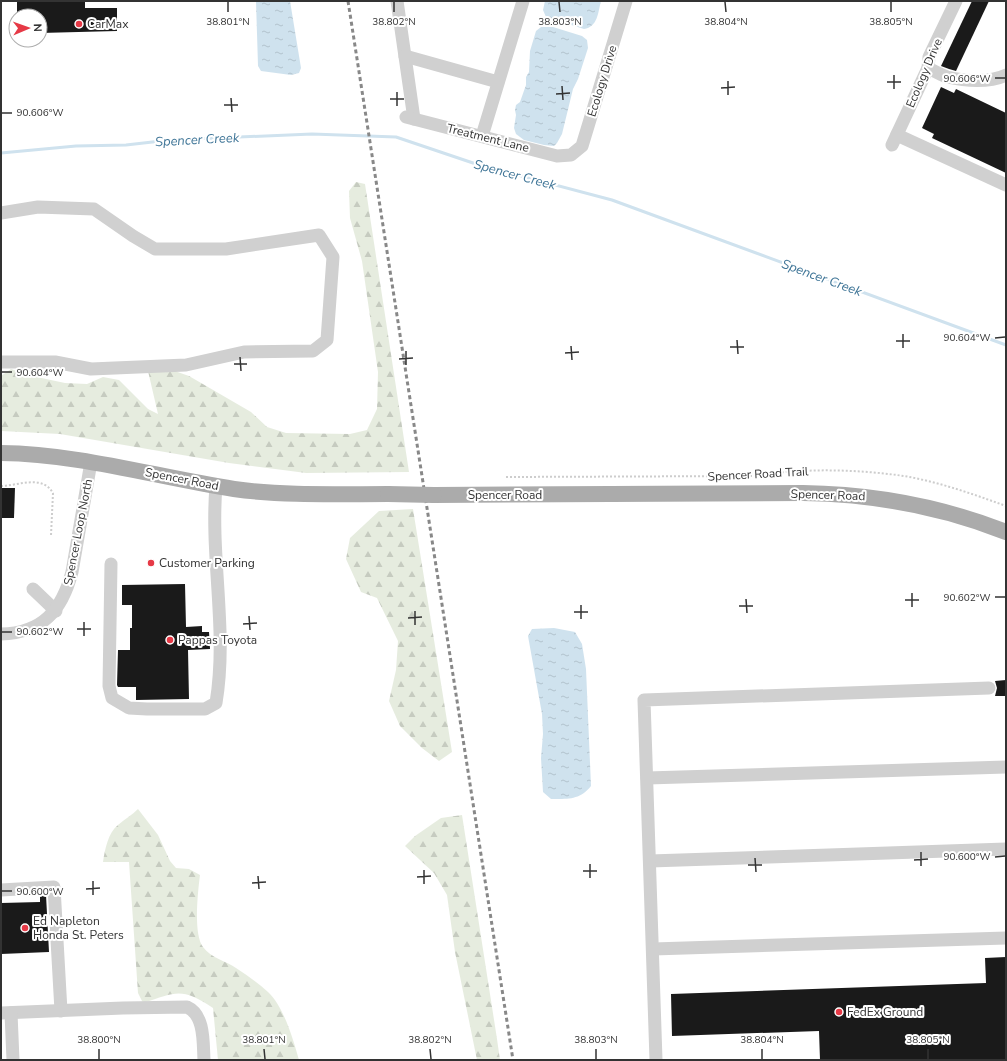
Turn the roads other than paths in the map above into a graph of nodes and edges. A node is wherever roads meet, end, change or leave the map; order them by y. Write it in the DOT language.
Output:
graph roads {
  1 [pos="397,1"];
  2 [pos="523,1"];
  3 [pos="626,1"];
  4 [pos="956,1"];
  5 [pos="405,56"];
  6 [pos="928,68"];
  7 [pos="1006,75"];
  8 [pos="498,82"];
  9 [pos="482,136"];
  10 [pos="571,155"];
  11 [pos="1006,185"];
  12 [pos="1,213"];
  13 [pos="1,362"];
  14 [pos="1,453"];
  15 [pos="91,462"];
  16 [pos="216,486"];
  17 [pos="1006,532"];
  18 [pos="111,564"];
  19 [pos="33,589"];
  20 [pos="56,610"];
  21 [pos="1,634"];
  22 [pos="989,688"];
  23 [pos="1006,767"];
  24 [pos="647,778"];
  25 [pos="1006,849"];
  26 [pos="650,861"];
  27 [pos="1,890"];
  28 [pos="1006,938"];
  29 [pos="653,949"];
  30 [pos="62,1011"];
  31 [pos="6,1013"];
  32 [pos="9,1059"];
  33 [pos="204,1060"];
  34 [pos="656,1060"];
  1 -- 5 [label="street"];
  2 -- 8 [label="street"];
  3 -- 10 [label="street, Ecology Drive"];
  4 -- 6 [label="street, Ecology Drive"];
  5 -- 8 [label="street"];
  5 -- 9 [label="street, Treatment Lane"];
  6 -- 7 [label="street"];
  6 -- 11 [label="street, Ecology Drive"];
  8 -- 9 [label="street"];
  9 -- 10 [label="street, Treatment Lane"];
  12 -- 13 [label="street"];
  14 -- 15 [label="main road, Spencer Road"];
  15 -- 16 [label="main road, Spencer Road"];
  15 -- 20 [label="street, Spencer Loop North"];
  16 -- 17 [label="main road, Spencer Road, bridge"];
  16 -- 18 [label="street"];
  19 -- 20 [label="street"];
  20 -- 21 [label="street, Spencer Loop North"];
  22 -- 24 [label="street"];
  23 -- 24 [label="street"];
  24 -- 26 [label="street"];
  25 -- 26 [label="street"];
  26 -- 29 [label="street"];
  27 -- 30 [label="street"];
  28 -- 29 [label="street"];
  29 -- 34 [label="street"];
  30 -- 31 [label="street"];
  30 -- 33 [label="street"];
  31 -- 32 [label="street"];
}
